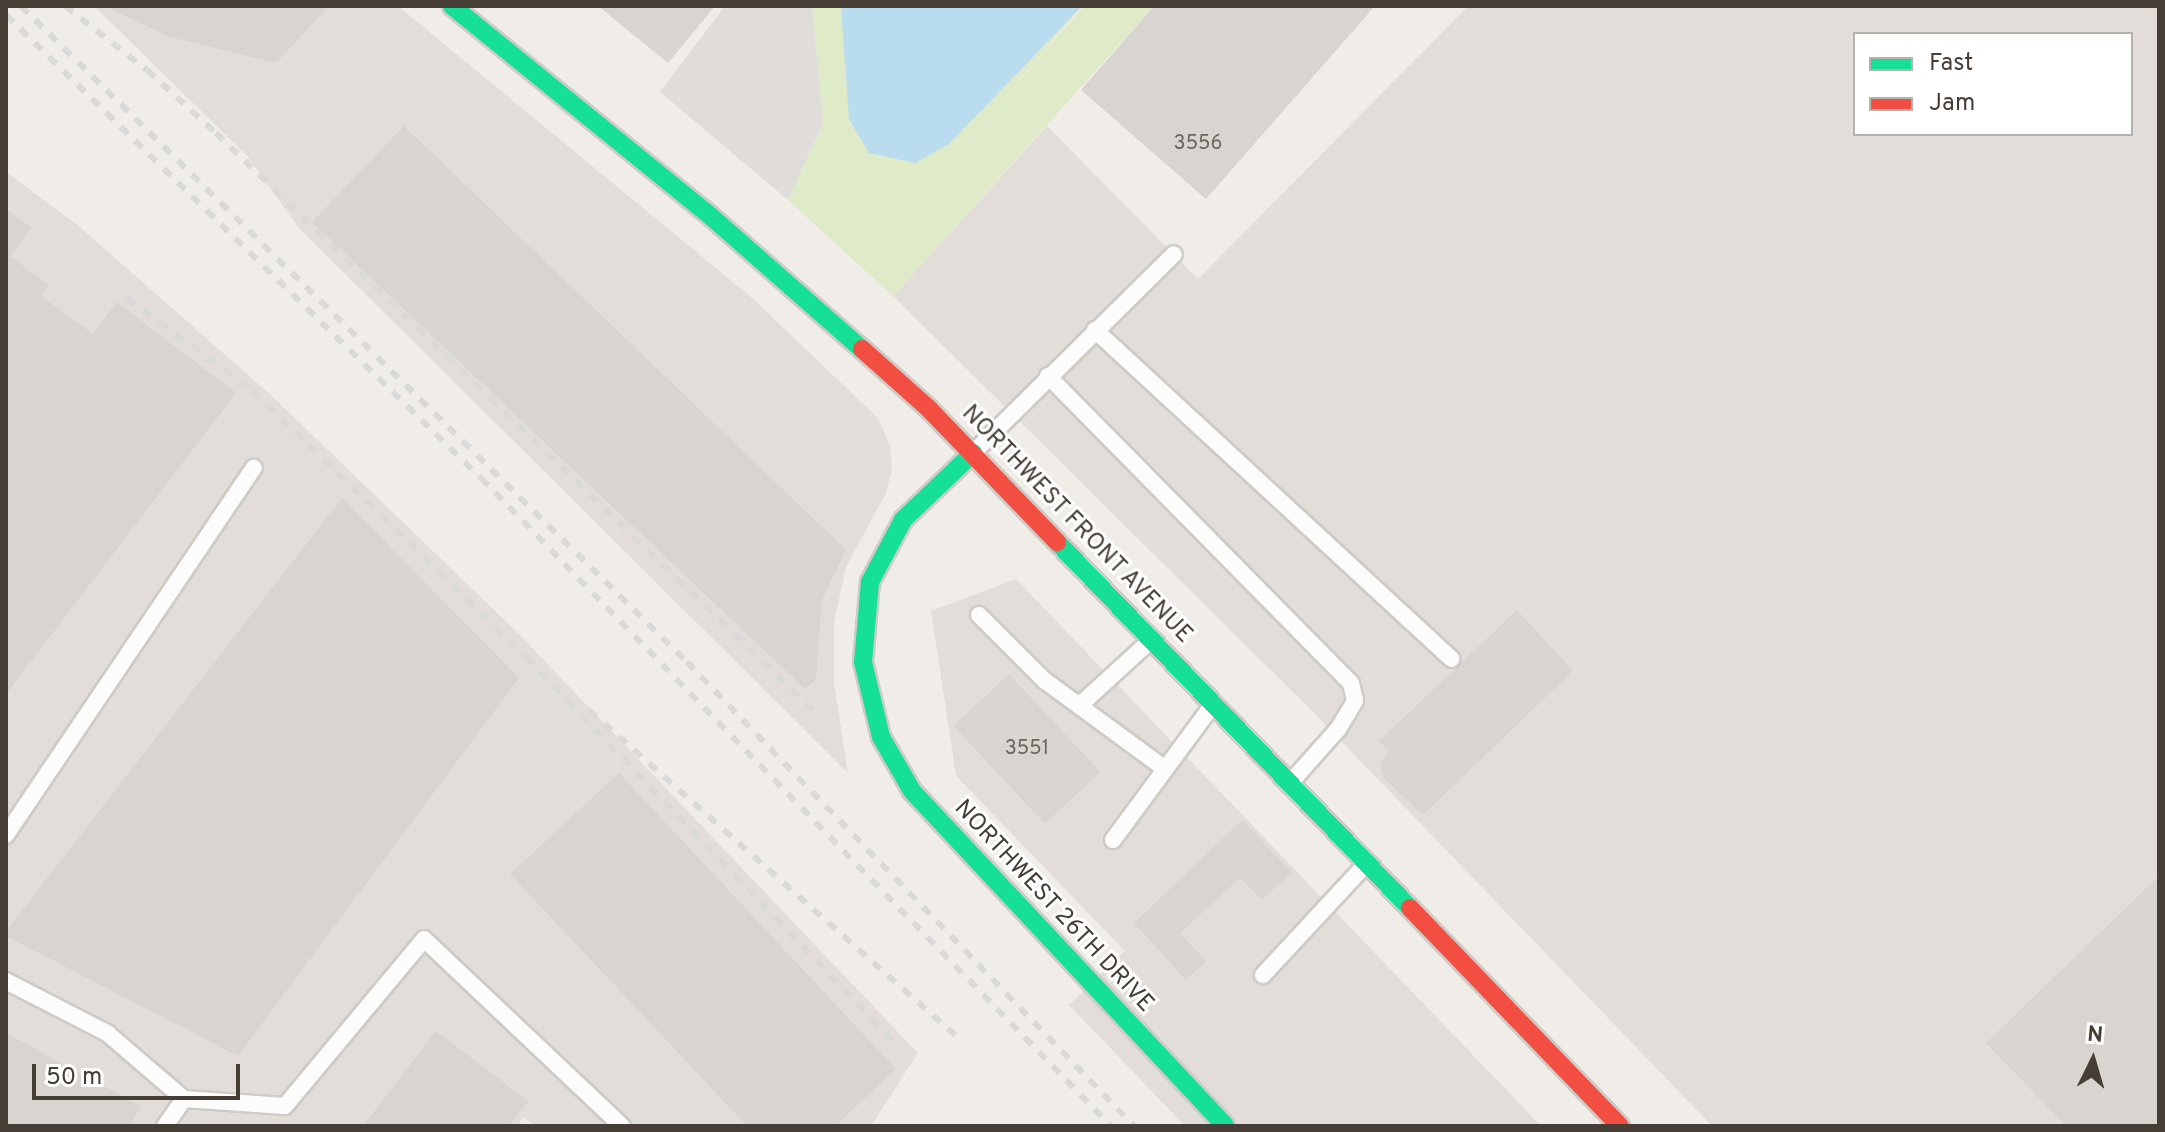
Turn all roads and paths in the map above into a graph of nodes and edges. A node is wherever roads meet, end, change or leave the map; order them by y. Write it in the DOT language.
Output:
graph roads {
  1 [pos="452,6"];
  2 [pos="1174,254"];
  3 [pos="1095,330"];
  4 [pos="1048,376"];
  5 [pos="973,453"];
  6 [pos="254,468"];
  7 [pos="979,615"];
  8 [pos="1152,639"];
  9 [pos="1452,659"];
  10 [pos="1214,703"];
  11 [pos="1080,705"];
  12 [pos="1165,769"];
  13 [pos="1291,782"];
  14 [pos="6,835"];
  15 [pos="1113,840"];
  16 [pos="1368,862"];
  17 [pos="1263,975"];
  18 [pos="6,981"];
  19 [pos="184,1099"];
  20 [pos="165,1126"];
  21 [pos="622,1126"];
  22 [pos="1225,1126"];
  23 [pos="1620,1126"];
  1 -- 5 [label="main road, NORTHWEST FRONT AVENUE"];
  2 -- 3 [label="lane"];
  3 -- 4 [label="lane"];
  3 -- 9 [label="lane"];
  4 -- 5 [label="lane"];
  4 -- 13 [label="lane"];
  5 -- 8 [label="main road, NORTHWEST FRONT AVENUE"];
  5 -- 22 [label="main road, NORTHWEST 26TH DRIVE"];
  6 -- 14 [label="lane"];
  7 -- 11 [label="lane"];
  8 -- 10 [label="main road, NORTHWEST FRONT AVENUE"];
  8 -- 11 [label="lane"];
  10 -- 12 [label="lane"];
  10 -- 13 [label="main road, NORTHWEST FRONT AVENUE"];
  11 -- 12 [label="lane"];
  12 -- 15 [label="lane"];
  13 -- 16 [label="main road, NORTHWEST FRONT AVENUE"];
  16 -- 17 [label="lane"];
  16 -- 23 [label="main road, NORTHWEST FRONT AVENUE"];
  18 -- 19 [label="lane"];
  19 -- 20 [label="lane"];
  19 -- 21 [label="lane"];
}
